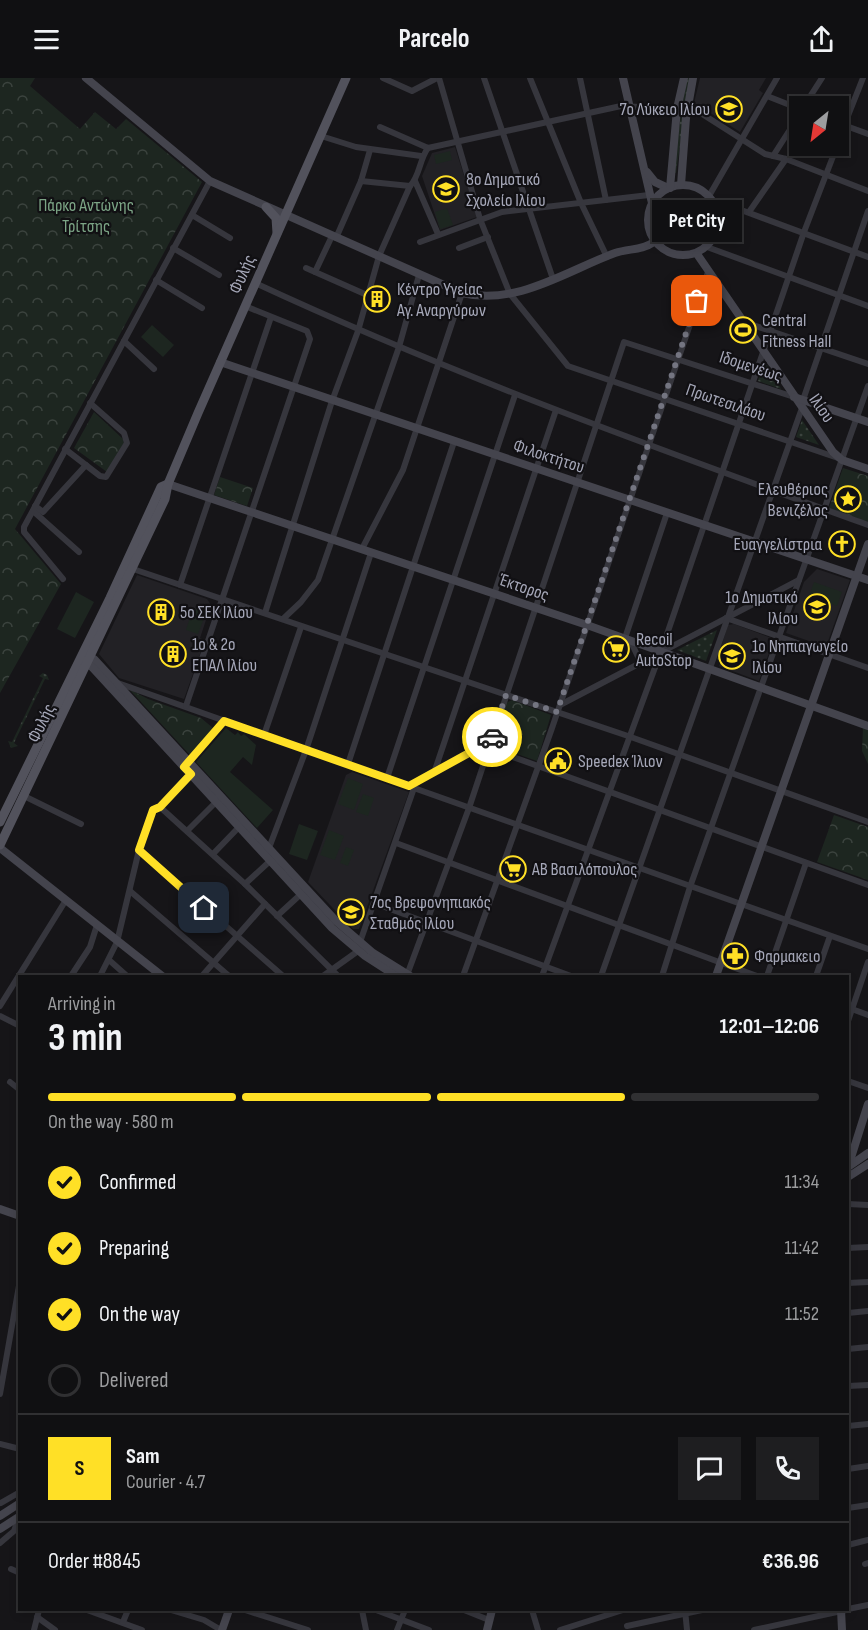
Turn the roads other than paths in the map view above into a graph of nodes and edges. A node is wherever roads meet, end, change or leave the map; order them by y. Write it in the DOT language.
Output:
graph roads {
  1 [pos="86,78"];
  2 [pos="346,78"];
  3 [pos="383,78"];
  4 [pos="438,78"];
  5 [pos="484,78"];
  6 [pos="530,78"];
  7 [pos="580,78"];
  8 [pos="623,78"];
  9 [pos="684,78"];
  10 [pos="693,78"];
  11 [pos="777,78"];
  12 [pos="822,78"];
  13 [pos="866,78"];
  14 [pos="767,96"];
  15 [pos="810,96"];
  16 [pos="688,105"];
  17 [pos="789,105"];
  18 [pos="630,107"];
  19 [pos="677,109"];
  20 [pos="849,111"];
  21 [pos="585,113"];
  22 [pos="548,122"];
  23 [pos="849,127"];
  24 [pos="380,128"];
  25 [pos="789,131"];
  26 [pos="502,132"];
  27 [pos="868,134"];
  28 [pos="321,136"];
  29 [pos="742,138"];
  30 [pos="458,142"];
  31 [pos="428,148"];
  32 [pos="370,150"];
  33 [pos="421,156"];
  34 [pos="773,156"];
  35 [pos="833,156"];
  36 [pos="786,159"];
  37 [pos="645,168"];
  38 [pos="825,175"];
  39 [pos="210,181"];
  40 [pos="361,181"];
  41 [pos="413,184"];
  42 [pos="681,185"];
  43 [pos="669,188"];
  44 [pos="868,191"];
  45 [pos="709,196"];
  46 [pos="651,199"];
  47 [pos="606,200"];
  48 [pos="581,203"];
  49 [pos="266,207"];
  50 [pos="529,209"];
  51 [pos="716,209"];
  52 [pos="749,212"];
  53 [pos="868,212"];
  54 [pos="192,215"];
  55 [pos="286,216"];
  56 [pos="480,219"];
  57 [pos="804,232"];
  58 [pos="438,234"];
  59 [pos="277,236"];
  60 [pos="334,237"];
  61 [pos="488,237"];
  62 [pos="230,238"];
  63 [pos="420,242"];
  64 [pos="654,242"];
  65 [pos="707,247"];
  66 [pos="173,248"];
  67 [pos="459,248"];
  68 [pos="854,251"];
  69 [pos="697,254"];
  70 [pos="379,256"];
  71 [pos="607,257"];
  72 [pos="868,257"];
  73 [pos="306,268"];
  74 [pos="315,272"];
  75 [pos="708,272"];
  76 [pos="219,275"];
  77 [pos="419,275"];
  78 [pos="789,276"];
  79 [pos="553,279"];
  80 [pos="156,280"];
  81 [pos="255,283"];
  82 [pos="462,293"];
  83 [pos="510,294"];
  84 [pos="838,294"];
  85 [pos="367,295"];
  86 [pos="245,306"];
  87 [pos="868,306"];
  88 [pos="202,308"];
  89 [pos="271,317"];
  90 [pos="742,322"];
  91 [pos="771,330"];
  92 [pos="358,331"];
  93 [pos="124,341"];
  94 [pos="399,347"];
  95 [pos="820,347"];
  96 [pos="764,353"];
  97 [pos="677,359"];
  98 [pos="220,362"];
  99 [pos="868,364"];
  100 [pos="440,365"];
  101 [pos="154,369"];
  102 [pos="251,374"];
  103 [pos="611,382"];
  104 [pos="753,383"];
  105 [pos="868,386"];
  106 [pos="292,388"];
  107 [pos="515,395"];
  108 [pos="663,398"];
  109 [pos="332,401"];
  110 [pos="800,402"];
  111 [pos="90,403"];
  112 [pos="556,410"];
  113 [pos="373,415"];
  114 [pos="857,418"];
  115 [pos="868,422"];
  116 [pos="597,425"];
  117 [pos="738,425"];
  118 [pos="416,429"];
  119 [pos="790,441"];
  120 [pos="454,442"];
  121 [pos="648,445"];
  122 [pos="65,449"];
  123 [pos="495,455"];
  124 [pos="842,460"];
  125 [pos="86,465"];
  126 [pos="536,468"];
  127 [pos="868,469"];
  128 [pos="723,472"];
  129 [pos="578,482"];
  130 [pos="168,484"];
  131 [pos="44,490"];
  132 [pos="772,490"];
  133 [pos="56,498"];
  134 [pos="210,499"];
  135 [pos="630,500"];
  136 [pos="34,508"];
  137 [pos="825,509"];
  138 [pos="251,513"];
  139 [pos="667,513"];
  140 [pos="704,525"];
  141 [pos="868,525"];
  142 [pos="291,526"];
  143 [pos="332,540"];
  144 [pos="753,541"];
  145 [pos="868,544"];
  146 [pos="364,545"];
  147 [pos="79,552"];
  148 [pos="371,553"];
  149 [pos="807,560"];
  150 [pos="412,566"];
  151 [pos="133,568"];
  152 [pos="856,576"];
  153 [pos="63,579"];
  154 [pos="453,580"];
  155 [pos="800,580"];
  156 [pos="868,580"];
  157 [pos="180,585"];
  158 [pos="494,594"];
  159 [pos="221,599"];
  160 [pos="536,608"];
  161 [pos="265,613"];
  162 [pos="726,618"];
  163 [pos="283,619"];
  164 [pos="587,625"];
  165 [pos="301,627"];
  166 [pos="780,636"];
  167 [pos="627,639"];
  168 [pos="342,640"];
  169 [pos="660,651"];
  170 [pos="384,653"];
  171 [pos="829,654"];
  172 [pos="80,656"];
  173 [pos="90,661"];
  174 [pos="641,663"];
  175 [pos="424,667"];
  176 [pos="709,668"];
  177 [pos="868,668"];
  178 [pos="465,681"];
  179 [pos="116,682"];
  180 [pos="761,687"];
  181 [pos="506,695"];
  182 [pos="811,705"];
  183 [pos="186,706"];
  184 [pos="559,708"];
  185 [pos="224,721"];
  186 [pos="868,726"];
  187 [pos="264,735"];
  188 [pos="628,736"];
  189 [pos="170,746"];
  190 [pos="488,748"];
  191 [pos="306,750"];
  192 [pos="678,754"];
  193 [pos="184,761"];
  194 [pos="348,764"];
  195 [pos="538,767"];
  196 [pos="435,770"];
  197 [pos="731,772"];
  198 [pos="191,774"];
  199 [pos="387,778"];
  200 [pos="412,787"];
  201 [pos="781,791"];
  202 [pos="609,792"];
  203 [pos="24,796"];
  204 [pos="216,802"];
  205 [pos="160,807"];
  206 [pos="469,808"];
  207 [pos="658,809"];
  208 [pos="0,822"];
  209 [pos="868,822"];
  210 [pos="81,824"];
  211 [pos="518,825"];
  212 [pos="239,827"];
  213 [pos="711,829"];
  214 [pos="187,831"];
  215 [pos="396,843"];
  216 [pos="760,846"];
  217 [pos="0,847"];
  218 [pos="269,848"];
  219 [pos="139,850"];
  220 [pos="588,850"];
  221 [pos="213,854"];
  222 [pos="270,861"];
  223 [pos="806,862"];
  224 [pos="449,863"];
  225 [pos="638,868"];
  226 [pos="497,880"];
  227 [pos="245,884"];
  228 [pos="868,885"];
  229 [pos="690,887"];
  230 [pos="130,891"];
  231 [pos="302,894"];
  232 [pos="66,900"];
  233 [pos="374,903"];
  234 [pos="265,904"];
  235 [pos="741,904"];
  236 [pos="567,906"];
  237 [pos="277,916"];
  238 [pos="786,920"];
  239 [pos="425,921"];
  240 [pos="97,925"];
  241 [pos="618,925"];
  242 [pos="237,936"];
  243 [pos="830,936"];
  244 [pos="475,940"];
  245 [pos="117,942"];
  246 [pos="672,945"];
  247 [pos="359,946"];
  248 [pos="868,950"];
  249 [pos="109,960"];
  250 [pos="868,962"];
  251 [pos="213,963"];
  252 [pos="721,963"];
  253 [pos="545,967"];
  254 [pos="332,971"];
  255 [pos="19,975"];
  256 [pos="72,975"];
  257 [pos="101,975"];
  258 [pos="126,975"];
  259 [pos="161,975"];
  260 [pos="203,975"];
  261 [pos="228,975"];
  262 [pos="282,975"];
  263 [pos="325,975"];
  264 [pos="337,975"];
  265 [pos="395,975"];
  266 [pos="407,975"];
  267 [pos="409,975"];
  268 [pos="463,975"];
  269 [pos="542,975"];
  270 [pos="568,975"];
  271 [pos="601,975"];
  272 [pos="662,975"];
  273 [pos="716,975"];
  274 [pos="754,975"];
  275 [pos="767,975"];
  276 [pos="816,975"];
  277 [pos="18,977"];
  278 [pos="0,1006"];
  279 [pos="849,1009"];
  280 [pos="868,1015"];
  281 [pos="0,1016"];
  282 [pos="18,1025"];
  283 [pos="849,1081"];
  284 [pos="10,1082"];
  285 [pos="18,1088"];
  286 [pos="868,1088"];
  287 [pos="868,1104"];
  288 [pos="854,1160"];
  289 [pos="849,1174"];
  290 [pos="849,1204"];
  291 [pos="868,1204"];
  292 [pos="0,1209"];
  293 [pos="18,1215"];
  294 [pos="868,1247"];
  295 [pos="849,1248"];
  296 [pos="868,1282"];
  297 [pos="849,1283"];
  298 [pos="18,1292"];
  299 [pos="868,1311"];
  300 [pos="849,1313"];
  301 [pos="18,1331"];
  302 [pos="11,1332"];
  303 [pos="868,1347"];
  304 [pos="849,1349"];
  305 [pos="868,1385"];
  306 [pos="849,1386"];
  307 [pos="0,1394"];
  308 [pos="868,1424"];
  309 [pos="849,1426"];
  310 [pos="0,1444"];
  311 [pos="18,1448"];
  312 [pos="868,1466"];
  313 [pos="849,1469"];
  314 [pos="18,1493"];
  315 [pos="0,1503"];
  316 [pos="18,1504"];
  317 [pos="868,1505"];
  318 [pos="849,1508"];
  319 [pos="4,1514"];
  320 [pos="18,1518"];
  321 [pos="18,1520"];
  322 [pos="0,1529"];
  323 [pos="868,1540"];
  324 [pos="0,1543"];
  325 [pos="849,1545"];
  326 [pos="11,1569"];
  327 [pos="18,1572"];
  328 [pos="868,1605"];
  329 [pos="849,1609"];
  330 [pos="39,1611"];
  331 [pos="90,1611"];
  332 [pos="128,1611"];
  333 [pos="174,1611"];
  334 [pos="229,1611"];
  335 [pos="248,1611"];
  336 [pos="362,1611"];
  337 [pos="379,1611"];
  338 [pos="405,1611"];
  339 [pos="466,1611"];
  340 [pos="492,1611"];
  341 [pos="532,1611"];
  342 [pos="618,1611"];
  343 [pos="685,1611"];
  344 [pos="840,1611"];
  345 [pos="844,1611"];
  346 [pos="37,1617"];
  347 [pos="402,1619"];
  348 [pos="489,1620"];
  349 [pos="123,1622"];
  350 [pos="627,1626"];
  351 [pos="34,1630"];
  352 [pos="55,1630"];
  353 [pos="141,1630"];
  354 [pos="222,1630"];
  355 [pos="308,1630"];
  356 [pos="366,1630"];
  357 [pos="397,1630"];
  358 [pos="429,1630"];
  359 [pos="487,1630"];
  360 [pos="538,1630"];
  361 [pos="560,1630"];
  362 [pos="687,1630"];
  363 [pos="754,1630"];
  364 [pos="843,1630"];
  1 -- 39 [label="street"];
  2 -- 28 [label="main road, Φυλής"];
  3 -- 4 [label="street"];
  4 -- 30 [label="street"];
  5 -- 26 [label="street"];
  6 -- 22 [label="street"];
  7 -- 21 [label="street"];
  8 -- 18 [label="street"];
  9 -- 19 [label="street"];
  10 -- 16 [label="street"];
  11 -- 14 [label="street"];
  12 -- 15 [label="street"];
  13 -- 20 [label="street"];
  14 -- 17 [label="street"];
  14 -- 29 [label="street"];
  16 -- 29 [label="street"];
  16 -- 42 [label="street"];
  18 -- 19 [label="street"];
  18 -- 21 [label="street"];
  18 -- 37 [label="street"];
  19 -- 43 [label="street"];
  21 -- 22 [label="street"];
  21 -- 47 [label="street"];
  22 -- 26 [label="street"];
  22 -- 48 [label="street"];
  23 -- 27 [label="street"];
  24 -- 31 [label="street"];
  25 -- 34 [label="street"];
  26 -- 30 [label="street"];
  26 -- 50 [label="street"];
  28 -- 32 [label="street"];
  28 -- 55 [label="main road, Φυλής"];
  29 -- 34 [label="street"];
  29 -- 45 [label="street"];
  30 -- 31 [label="street"];
  30 -- 56 [label="street"];
  31 -- 33 [label="street"];
  32 -- 33 [label="street"];
  32 -- 40 [label="street"];
  33 -- 41 [label="street"];
  34 -- 36 [label="street"];
  35 -- 38 [label="street"];
  36 -- 38 [label="street"];
  36 -- 52 [label="street"];
  37 -- 43 [label="street"];
  37 -- 46 [label="street"];
  38 -- 44 [label="street"];
  38 -- 57 [label="street"];
  39 -- 49 [label="street"];
  39 -- 54 [label="street"];
  40 -- 41 [label="street"];
  40 -- 60 [label="street"];
  41 -- 58 [label="street"];
  41 -- 70 [label="street"];
  42 -- 43 [label="street"];
  42 -- 45 [label="street"];
  43 -- 46 [label="street"];
  45 -- 51 [label="street"];
  46 -- 47 [label="street"];
  46 -- 64 [label="street"];
  47 -- 48 [label="street"];
  48 -- 50 [label="street"];
  48 -- 71 [label="street"];
  49 -- 55 [label="street"];
  49 -- 59 [label="main road"];
  50 -- 56 [label="street"];
  50 -- 79 [label="street"];
  51 -- 52 [label="street"];
  51 -- 65 [label="street"];
  52 -- 57 [label="street"];
  53 -- 68 [label="street"];
  54 -- 62 [label="street"];
  54 -- 66 [label="street"];
  55 -- 59 [label="main road, Φυλής"];
  55 -- 60 [label="street"];
  56 -- 58 [label="street"];
  56 -- 61 [label="street"];
  57 -- 68 [label="street"];
  57 -- 78 [label="street"];
  58 -- 63 [label="street"];
  59 -- 81 [label="main road, Φυλής"];
  60 -- 70 [label="street"];
  60 -- 74 [label="street"];
  61 -- 67 [label="street"];
  61 -- 83 [label="street"];
  64 -- 69 [label="street"];
  64 -- 71 [label="street"];
  65 -- 69 [label="street"];
  65 -- 78 [label="street"];
  66 -- 76 [label="street"];
  66 -- 80 [label="street"];
  68 -- 72 [label="street"];
  68 -- 84 [label="street"];
  69 -- 75 [label="street, Ιλίου"];
  70 -- 77 [label="street"];
  70 -- 85 [label="street"];
  71 -- 79 [label="street"];
  73 -- 74 [label="street"];
  74 -- 85 [label="street"];
  75 -- 90 [label="street, Ιλίου"];
  75 -- 97 [label="street"];
  77 -- 82 [label="street"];
  77 -- 94 [label="street"];
  78 -- 84 [label="street"];
  78 -- 91 [label="street"];
  79 -- 83 [label="street"];
  80 -- 88 [label="street"];
  80 -- 93 [label="street"];
  81 -- 86 [label="main road, Φυλής"];
  81 -- 92 [label="street"];
  82 -- 83 [label="street"];
  82 -- 100 [label="street"];
  83 -- 103 [label="street, Πρωτεσιλάου"];
  84 -- 87 [label="street"];
  84 -- 95 [label="street"];
  85 -- 92 [label="street"];
  86 -- 89 [label="street"];
  86 -- 98 [label="main road, Φυλής"];
  89 -- 102 [label="street"];
  89 -- 106 [label="street"];
  90 -- 91 [label="street"];
  90 -- 96 [label="street, Ιλίου"];
  91 -- 95 [label="street"];
  91 -- 96 [label="street"];
  92 -- 94 [label="street"];
  92 -- 109 [label="street"];
  93 -- 101 [label="street"];
  93 -- 111 [label="street"];
  94 -- 100 [label="street"];
  94 -- 113 [label="street"];
  95 -- 99 [label="street"];
  95 -- 110 [label="street"];
  96 -- 104 [label="street"];
  96 -- 110 [label="street, Ιλίου"];
  97 -- 103 [label="street, Ιδομενέως"];
  97 -- 104 [label="street, Ιδομενέως"];
  97 -- 108 [label="street"];
  98 -- 102 [label="street, Φιλοκτήτου"];
  98 -- 130 [label="main road, Φυλής"];
  100 -- 107 [label="street"];
  100 -- 118 [label="street"];
  102 -- 106 [label="street, Φιλοκτήτου"];
  102 -- 134 [label="street"];
  103 -- 108 [label="street, Πρωτεσιλάου"];
  103 -- 116 [label="street"];
  104 -- 110 [label="street, Ιδομενέως"];
  104 -- 117 [label="street"];
  105 -- 114 [label="street"];
  106 -- 109 [label="street, Φιλοκτήτου"];
  106 -- 138 [label="street"];
  107 -- 112 [label="street"];
  107 -- 123 [label="street"];
  108 -- 117 [label="street, Πρωτεσιλάου"];
  108 -- 121 [label="street"];
  109 -- 113 [label="street, Φιλοκτήτου"];
  109 -- 142 [label="street"];
  110 -- 114 [label="street, Ιδομενέως"];
  110 -- 119 [label="street"];
  110 -- 124 [label="street, Ιλίου"];
  111 -- 122 [label="street"];
  111 -- 125 [label="street"];
  112 -- 116 [label="street"];
  112 -- 126 [label="street"];
  113 -- 118 [label="street, Φιλοκτήτου"];
  113 -- 143 [label="street"];
  114 -- 115 [label="street, Ιδομενέως"];
  114 -- 124 [label="street"];
  116 -- 121 [label="street"];
  116 -- 129 [label="street"];
  117 -- 119 [label="street, Πρωτεσιλάου"];
  117 -- 128 [label="street"];
  118 -- 120 [label="street, Φιλοκτήτου"];
  118 -- 146 [label="street"];
  119 -- 124 [label="street, Πρωτεσιλάου"];
  119 -- 132 [label="street"];
  120 -- 123 [label="street, Φιλοκτήτου"];
  120 -- 150 [label="street"];
  121 -- 128 [label="street"];
  121 -- 135 [label="street"];
  122 -- 125 [label="street"];
  122 -- 131 [label="street"];
  123 -- 126 [label="street, Φιλοκτήτου"];
  123 -- 154 [label="street"];
  124 -- 127 [label="street, Πρωτεσιλάου"];
  124 -- 137 [label="street"];
  125 -- 133 [label="street"];
  126 -- 129 [label="street, Φιλοκτήτου"];
  126 -- 158 [label="street"];
  128 -- 132 [label="street"];
  128 -- 140 [label="street"];
  129 -- 135 [label="street, Φιλοκτήτου"];
  129 -- 160 [label="street"];
  130 -- 134 [label="street, Έκτορος"];
  130 -- 151 [label="main road, Φυλής"];
  130 -- 172 [label="main road, Φυλής"];
  131 -- 133 [label="street"];
  131 -- 136 [label="street"];
  132 -- 137 [label="street"];
  132 -- 144 [label="street"];
  133 -- 136 [label="street"];
  134 -- 138 [label="street, Έκτορος"];
  134 -- 157 [label="street"];
  135 -- 139 [label="street, Φιλοκτήτου"];
  135 -- 164 [label="street"];
  136 -- 147 [label="street"];
  136 -- 153 [label="street"];
  137 -- 141 [label="street"];
  137 -- 149 [label="street"];
  138 -- 142 [label="street, Έκτορος"];
  138 -- 159 [label="street"];
  139 -- 140 [label="street, Φιλοκτήτου"];
  139 -- 167 [label="street"];
  140 -- 144 [label="street, Φιλοκτήτου"];
  140 -- 169 [label="street"];
  142 -- 143 [label="street, Έκτορος"];
  142 -- 161 [label="street"];
  143 -- 148 [label="street, Έκτορος"];
  143 -- 163 [label="street"];
  144 -- 149 [label="street, Φιλοκτήτου"];
  144 -- 162 [label="street"];
  145 -- 152 [label="street"];
  148 -- 150 [label="street, Έκτορος"];
  148 -- 168 [label="street"];
  149 -- 152 [label="street, Φιλοκτήτου"];
  149 -- 155 [label="street"];
  150 -- 154 [label="street, Έκτορος"];
  150 -- 170 [label="street"];
  151 -- 157 [label="street"];
  151 -- 173 [label="main road, Φυλής"];
  152 -- 156 [label="street, Φιλοκτήτου"];
  152 -- 171 [label="street"];
  154 -- 158 [label="street, Έκτορος"];
  154 -- 175 [label="street"];
  155 -- 162 [label="street"];
  155 -- 166 [label="street"];
  157 -- 159 [label="street"];
  158 -- 160 [label="street, Έκτορος"];
  158 -- 178 [label="street"];
  159 -- 161 [label="street"];
  159 -- 183 [label="street"];
  160 -- 164 [label="street, Έκτορος"];
  160 -- 181 [label="street"];
  161 -- 163 [label="street"];
  162 -- 166 [label="street"];
  162 -- 169 [label="street"];
  162 -- 176 [label="street"];
  163 -- 165 [label="street"];
  164 -- 167 [label="street, Έκτορος"];
  164 -- 184 [label="street"];
  165 -- 168 [label="street"];
  165 -- 187 [label="street"];
  166 -- 171 [label="street"];
  166 -- 180 [label="street"];
  167 -- 169 [label="street, Έκτορος"];
  167 -- 174 [label="street"];
  168 -- 170 [label="street"];
  168 -- 191 [label="street"];
  169 -- 174 [label="street"];
  169 -- 176 [label="street, Έκτορος"];
  169 -- 188 [label="street"];
  170 -- 175 [label="street"];
  170 -- 194 [label="street"];
  171 -- 177 [label="street"];
  171 -- 182 [label="street"];
  172 -- 173 [label="street"];
  172 -- 208 [label="main road, Φυλής"];
  173 -- 179 [label="street"];
  173 -- 189 [label="street"];
  173 -- 203 [label="main road, Φυλής"];
  174 -- 184 [label="street"];
  175 -- 178 [label="street"];
  175 -- 199 [label="street"];
  176 -- 180 [label="street, Έκτορος"];
  176 -- 192 [label="street"];
  178 -- 181 [label="street"];
  178 -- 196 [label="street"];
  179 -- 183 [label="street"];
  179 -- 189 [label="street"];
  180 -- 182 [label="street, Έκτορος"];
  180 -- 197 [label="street"];
  181 -- 184 [label="street"];
  181 -- 190 [label="street"];
  182 -- 186 [label="street, Έκτορος"];
  182 -- 201 [label="street"];
  183 -- 185 [label="street"];
  184 -- 188 [label="street"];
  184 -- 195 [label="street"];
  185 -- 187 [label="street"];
  185 -- 193 [label="street"];
  187 -- 191 [label="street"];
  188 -- 192 [label="street"];
  188 -- 202 [label="street"];
  189 -- 193 [label="street"];
  190 -- 195 [label="street"];
  190 -- 196 [label="street"];
  190 -- 206 [label="street"];
  191 -- 194 [label="street"];
  191 -- 218 [label="street"];
  192 -- 197 [label="street"];
  192 -- 207 [label="street"];
  193 -- 198 [label="street"];
  193 -- 218 [label="street"];
  194 -- 199 [label="street"];
  195 -- 202 [label="street"];
  195 -- 211 [label="street"];
  196 -- 200 [label="street"];
  197 -- 201 [label="street"];
  197 -- 213 [label="street"];
  198 -- 204 [label="street"];
  198 -- 205 [label="street"];
  199 -- 200 [label="street"];
  200 -- 206 [label="street"];
  200 -- 215 [label="street"];
  201 -- 209 [label="street"];
  201 -- 216 [label="street"];
  202 -- 207 [label="street"];
  202 -- 220 [label="street"];
  203 -- 210 [label="street"];
  203 -- 217 [label="main road, Φυλής"];
  204 -- 212 [label="street"];
  204 -- 214 [label="street"];
  205 -- 214 [label="street"];
  205 -- 219 [label="street"];
  206 -- 211 [label="street"];
  206 -- 224 [label="street"];
  207 -- 213 [label="street"];
  207 -- 225 [label="street"];
  211 -- 220 [label="street"];
  211 -- 226 [label="street"];
  212 -- 221 [label="street"];
  212 -- 222 [label="street"];
  213 -- 216 [label="street"];
  213 -- 229 [label="street"];
  214 -- 221 [label="street"];
  215 -- 224 [label="street"];
  215 -- 233 [label="street"];
  216 -- 223 [label="street"];
  216 -- 235 [label="street"];
  217 -- 232 [label="street"];
  218 -- 247 [label="street"];
  219 -- 230 [label="street"];
  219 -- 242 [label="street"];
  220 -- 225 [label="street"];
  220 -- 236 [label="street"];
  221 -- 227 [label="street"];
  222 -- 227 [label="street"];
  222 -- 231 [label="street"];
  223 -- 228 [label="street"];
  223 -- 238 [label="street"];
  224 -- 226 [label="street"];
  224 -- 239 [label="street"];
  225 -- 229 [label="street"];
  225 -- 241 [label="street"];
  226 -- 236 [label="street"];
  226 -- 244 [label="street"];
  227 -- 234 [label="street"];
  229 -- 235 [label="street"];
  229 -- 246 [label="street"];
  230 -- 245 [label="street"];
  230 -- 251 [label="street"];
  231 -- 237 [label="street"];
  231 -- 247 [label="street"];
  232 -- 240 [label="street"];
  232 -- 255 [label="street"];
  233 -- 239 [label="street"];
  233 -- 247 [label="street"];
  234 -- 237 [label="street"];
  234 -- 242 [label="street"];
  235 -- 238 [label="street"];
  235 -- 252 [label="street"];
  236 -- 241 [label="street"];
  236 -- 253 [label="street"];
  237 -- 254 [label="street"];
  238 -- 243 [label="street"];
  238 -- 275 [label="street"];
  239 -- 244 [label="street"];
  239 -- 267 [label="street"];
  240 -- 245 [label="street"];
  240 -- 256 [label="street"];
  241 -- 246 [label="street"];
  241 -- 271 [label="street"];
  242 -- 251 [label="street"];
  242 -- 262 [label="street"];
  243 -- 248 [label="street"];
  243 -- 276 [label="street"];
  244 -- 253 [label="street"];
  244 -- 268 [label="street"];
  245 -- 249 [label="street"];
  245 -- 259 [label="street"];
  246 -- 252 [label="street"];
  246 -- 272 [label="street"];
  247 -- 254 [label="street"];
  247 -- 265 [label="street"];
  247 -- 266 [label="street"];
  249 -- 257 [label="street"];
  249 -- 258 [label="street"];
  250 -- 279 [label="street"];
  251 -- 260 [label="street"];
  251 -- 261 [label="street"];
  252 -- 273 [label="street"];
  252 -- 274 [label="street"];
  253 -- 269 [label="street"];
  253 -- 270 [label="street"];
  254 -- 263 [label="street"];
  254 -- 264 [label="street"];
  277 -- 278 [label="street"];
  279 -- 280 [label="street"];
  281 -- 282 [label="street"];
  283 -- 286 [label="street"];
  284 -- 285 [label="street"];
  287 -- 288 [label="street"];
  288 -- 289 [label="street"];
  290 -- 291 [label="street"];
  292 -- 293 [label="street"];
  294 -- 295 [label="street"];
  296 -- 297 [label="street"];
  298 -- 302 [label="street"];
  299 -- 300 [label="street"];
  301 -- 302 [label="street"];
  302 -- 307 [label="street"];
  303 -- 304 [label="street"];
  305 -- 306 [label="street"];
  308 -- 309 [label="street"];
  310 -- 311 [label="street"];
  312 -- 313 [label="street"];
  314 -- 315 [label="street"];
  315 -- 319 [label="street"];
  316 -- 319 [label="street"];
  317 -- 318 [label="street"];
  320 -- 322 [label="street"];
  321 -- 324 [label="street"];
  323 -- 325 [label="street"];
  326 -- 327 [label="street"];
  328 -- 329 [label="street"];
  330 -- 346 [label="street"];
  331 -- 349 [label="street"];
  332 -- 349 [label="street"];
  333 -- 354 [label="street"];
  334 -- 354 [label="street"];
  335 -- 355 [label="street"];
  336 -- 356 [label="street"];
  337 -- 347 [label="street"];
  338 -- 347 [label="street"];
  339 -- 348 [label="street"];
  340 -- 348 [label="street"];
  341 -- 360 [label="street"];
  342 -- 361 [label="street"];
  343 -- 350 [label="street"];
  343 -- 362 [label="street"];
  344 -- 363 [label="street"];
  345 -- 364 [label="street"];
  346 -- 351 [label="street"];
  346 -- 352 [label="street"];
  347 -- 357 [label="street"];
  347 -- 358 [label="street"];
  348 -- 359 [label="street"];
  349 -- 353 [label="street"];
}
